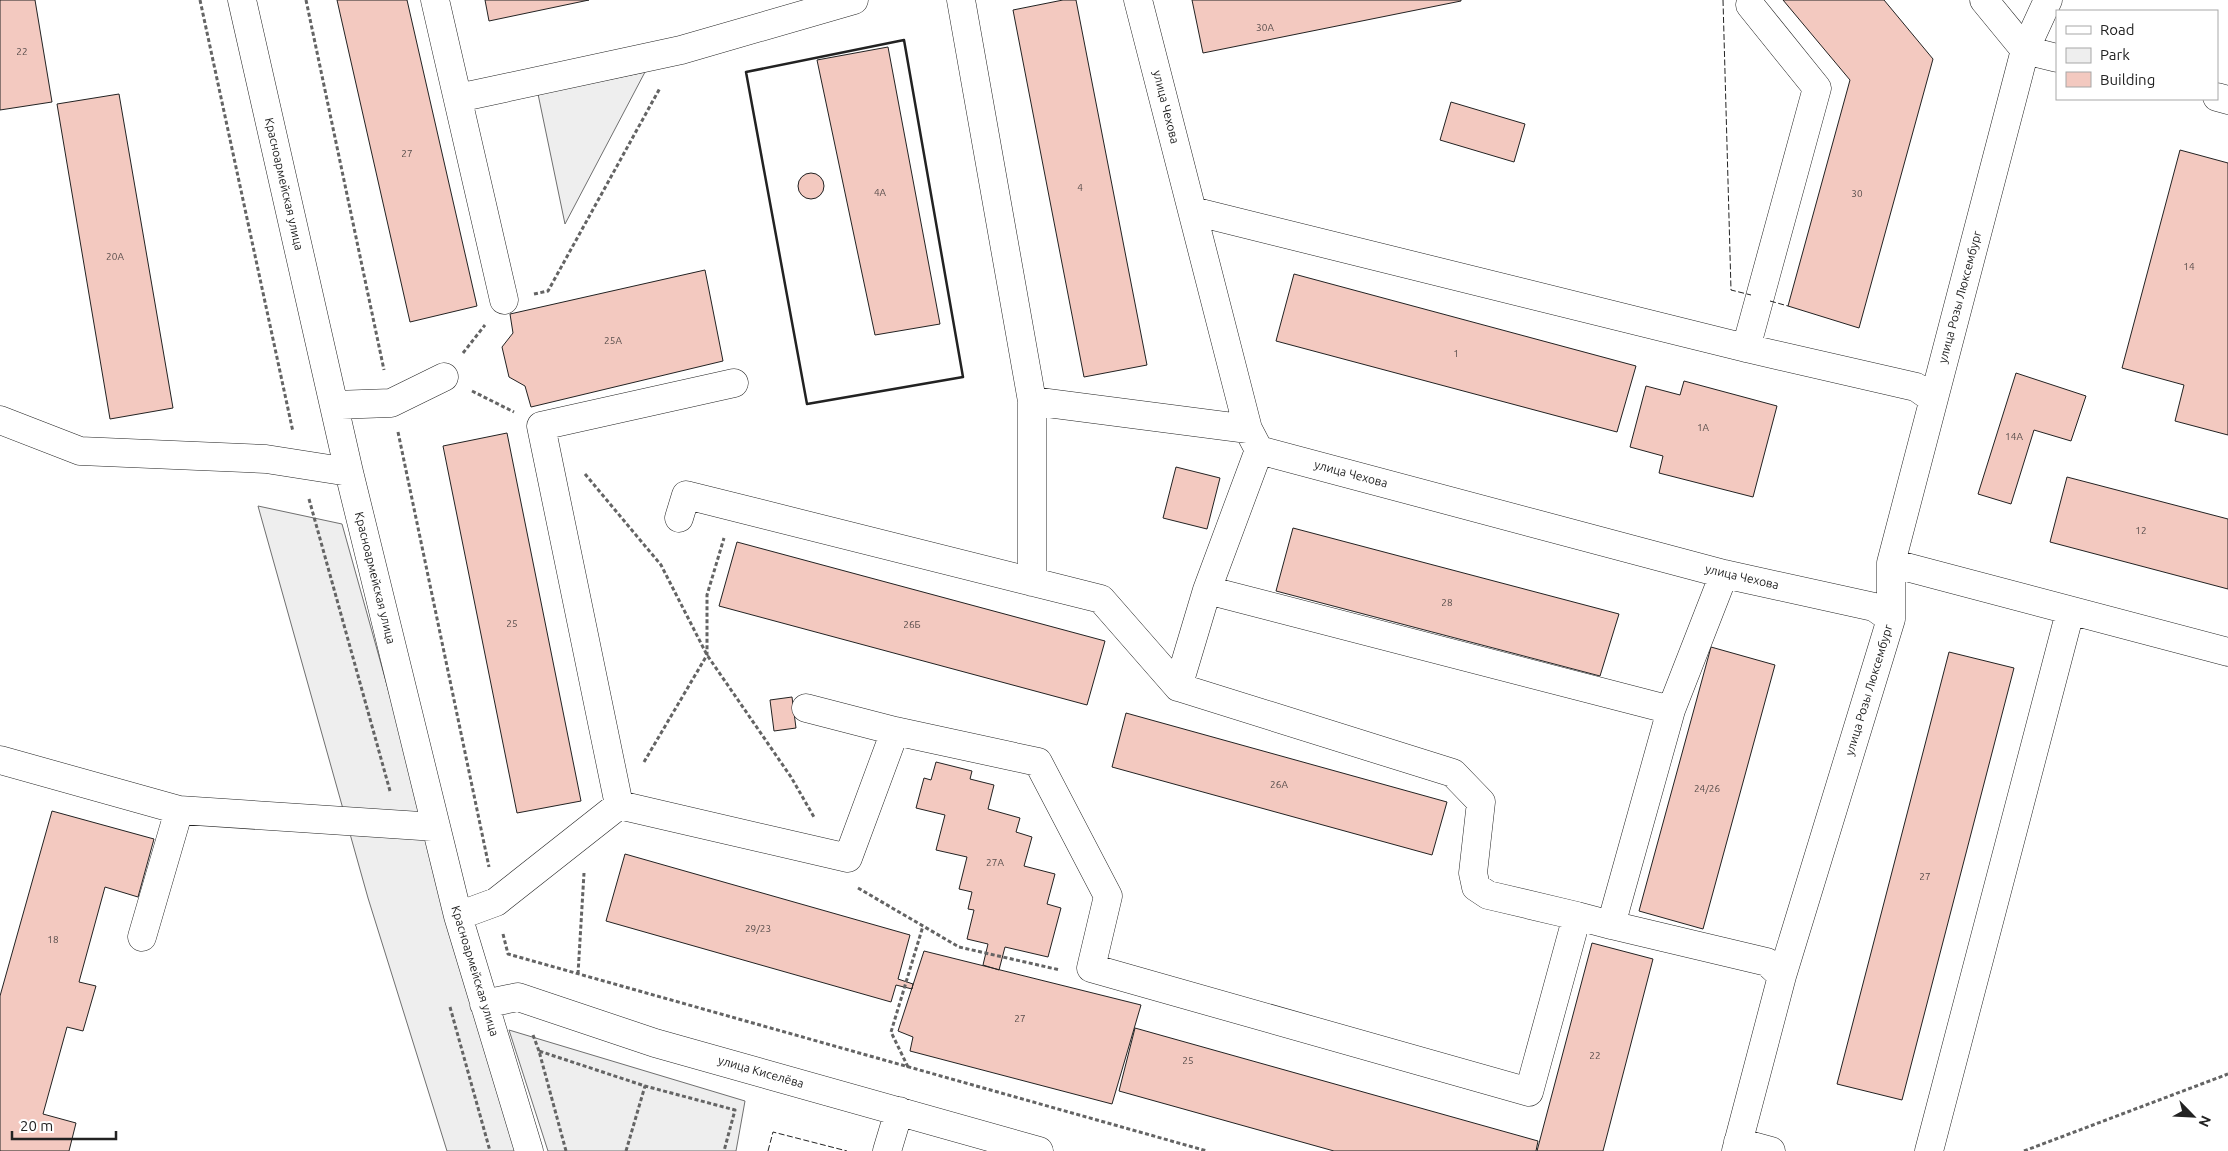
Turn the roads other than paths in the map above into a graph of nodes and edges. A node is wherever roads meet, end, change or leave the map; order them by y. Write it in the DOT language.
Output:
graph roads {
  1 [pos="242,0"];
  2 [pos="435,0"];
  3 [pos="854,0"];
  4 [pos="961,0"];
  5 [pos="1138,0"];
  6 [pos="1984,0"];
  7 [pos="2048,0"];
  8 [pos="1750,5"];
  9 [pos="2025,50"];
  10 [pos="2056,58"];
  11 [pos="458,98"];
  12 [pos="1193,211"];
  13 [pos="504,300"];
  14 [pos="1746,348"];
  15 [pos="444,377"];
  16 [pos="734,383"];
  17 [pos="1934,399"];
  18 [pos="1032,400"];
  19 [pos="334,405"];
  20 [pos="0,420"];
  21 [pos="1253,439"];
  22 [pos="349,472"];
  23 [pos="679,518"];
  24 [pos="1891,563"];
  25 [pos="1724,574"];
  26 [pos="1032,582"];
  27 [pos="1207,590"];
  28 [pos="2070,612"];
  29 [pos="1891,619"];
  30 [pos="2228,652"];
  31 [pos="1178,687"];
  32 [pos="806,708"];
  33 [pos="1671,710"];
  34 [pos="895,731"];
  35 [pos="0,760"];
  36 [pos="619,805"];
  37 [pos="179,810"];
  38 [pos="436,827"];
  39 [pos="458,916"];
  40 [pos="1577,916"];
  41 [pos="1611,925"];
  42 [pos="142,937"];
  43 [pos="1782,976"];
  44 [pos="484,1004"];
  45 [pos="899,1111"];
  46 [pos="1737,1147"];
  47 [pos="529,1151"];
  48 [pos="887,1151"];
  49 [pos="1038,1151"];
  50 [pos="1771,1151"];
  51 [pos="1929,1151"];
  1 -- 19 [label="street, Красноармейская улица"];
  2 -- 11 [label="street"];
  3 -- 11 [label="street"];
  4 -- 18 [label="street"];
  5 -- 12 [label="street, улица Чехова"];
  6 -- 9 [label="street"];
  7 -- 9 [label="street, улица Розы Люксембург"];
  8 -- 14 [label="street"];
  9 -- 10 [label="street"];
  9 -- 17 [label="street, улица Розы Люксембург"];
  11 -- 13 [label="street"];
  12 -- 14 [label="street"];
  12 -- 21 [label="street, улица Чехова"];
  14 -- 17 [label="street"];
  15 -- 19 [label="street"];
  16 -- 36 [label="street"];
  17 -- 24 [label="street, улица Розы Люксембург"];
  18 -- 21 [label="street"];
  18 -- 26 [label="street"];
  19 -- 22 [label="street, Красноармейская улица"];
  20 -- 22 [label="street"];
  21 -- 25 [label="street, улица Чехова"];
  21 -- 27 [label="street"];
  22 -- 38 [label="street, Красноармейская улица"];
  23 -- 26 [label="street"];
  24 -- 28 [label="street"];
  24 -- 29 [label="street, улица Розы Люксембург"];
  25 -- 29 [label="street, улица Чехова"];
  25 -- 33 [label="street"];
  26 -- 31 [label="street"];
  27 -- 31 [label="street"];
  27 -- 33 [label="street"];
  28 -- 30 [label="street"];
  28 -- 51 [label="street"];
  29 -- 43 [label="street, улица Розы Люксембург"];
  31 -- 40 [label="street"];
  32 -- 34 [label="street"];
  33 -- 41 [label="street"];
  34 -- 36 [label="street"];
  34 -- 40 [label="street"];
  35 -- 37 [label="street"];
  36 -- 39 [label="street"];
  37 -- 38 [label="street"];
  37 -- 42 [label="street"];
  38 -- 39 [label="street, Красноармейская улица"];
  39 -- 44 [label="street, Красноармейская улица"];
  40 -- 41 [label="street"];
  41 -- 43 [label="street"];
  43 -- 46 [label="street, улица Розы Люксембург"];
  44 -- 45 [label="street, улица Киселёва"];
  44 -- 47 [label="street, Красноармейская улица"];
  45 -- 48 [label="street"];
  45 -- 49 [label="street, улица Киселёва"];
  46 -- 50 [label="street"];
}
